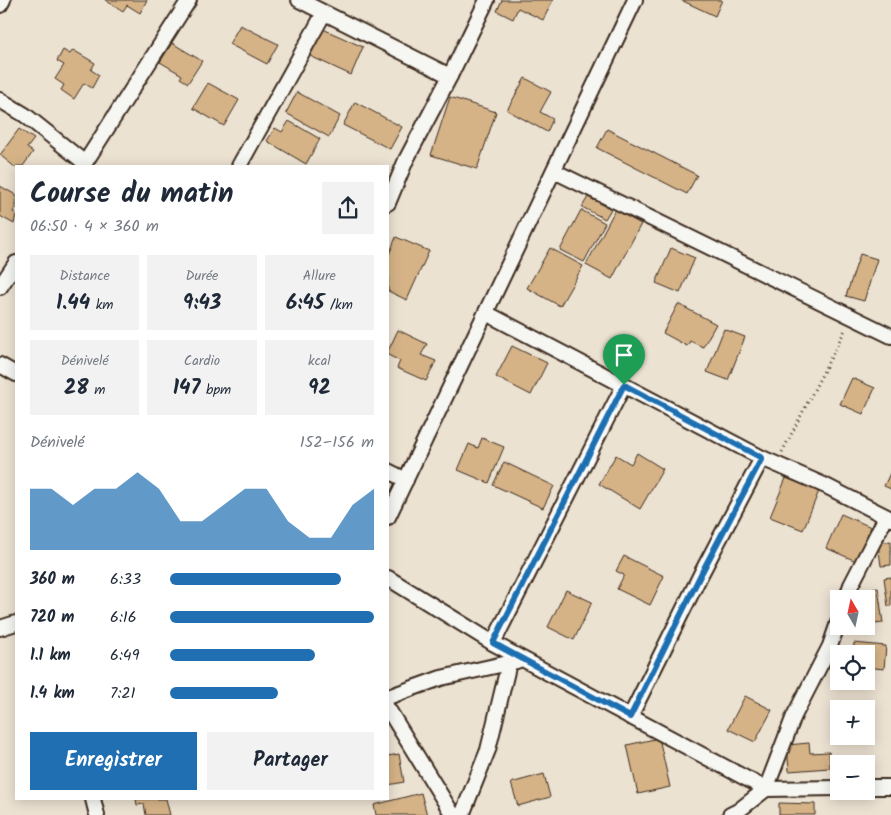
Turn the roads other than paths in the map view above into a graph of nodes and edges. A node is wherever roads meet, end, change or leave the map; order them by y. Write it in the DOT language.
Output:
graph roads {
  1 [pos="3,0"];
  2 [pos="189,0"];
  3 [pos="299,0"];
  4 [pos="487,0"];
  5 [pos="635,0"];
  6 [pos="0,5"];
  7 [pos="324,13"];
  8 [pos="450,76"];
  9 [pos="0,100"];
  10 [pos="84,165"];
  11 [pos="240,165"];
  12 [pos="554,171"];
  13 [pos="389,200"];
  14 [pos="15,265"];
  15 [pos="0,286"];
  16 [pos="486,313"];
  17 [pos="891,336"];
  18 [pos="0,365"];
  19 [pos="15,373"];
  20 [pos="624,385"];
  21 [pos="762,458"];
  22 [pos="389,472"];
  23 [pos="406,480"];
  24 [pos="389,515"];
  25 [pos="888,518"];
  26 [pos="389,579"];
  27 [pos="849,590"];
  28 [pos="15,623"];
  29 [pos="0,628"];
  30 [pos="834,635"];
  31 [pos="493,643"];
  32 [pos="524,660"];
  33 [pos="509,663"];
  34 [pos="389,697"];
  35 [pos="389,711"];
  36 [pos="630,717"];
  37 [pos="875,787"];
  38 [pos="891,787"];
  39 [pos="830,788"];
  40 [pos="766,789"];
  41 [pos="93,800"];
  42 [pos="96,815"];
  43 [pos="454,815"];
  44 [pos="462,815"];
  45 [pos="730,815"];
  1 -- 6 [label="street"];
  2 -- 10 [label="street"];
  3 -- 7 [label="street"];
  4 -- 8 [label="street"];
  5 -- 12 [label="street"];
  7 -- 8 [label="street"];
  7 -- 11 [label="street"];
  8 -- 13 [label="street"];
  9 -- 10 [label="street"];
  12 -- 16 [label="street"];
  12 -- 17 [label="street"];
  14 -- 15 [label="street"];
  16 -- 20 [label="street"];
  16 -- 23 [label="street"];
  18 -- 19 [label="street"];
  20 -- 21 [label="street"];
  20 -- 31 [label="street"];
  21 -- 25 [label="street"];
  21 -- 36 [label="street"];
  22 -- 23 [label="street"];
  23 -- 24 [label="street"];
  25 -- 27 [label="street"];
  26 -- 31 [label="street"];
  28 -- 29 [label="street"];
  30 -- 40 [label="street"];
  31 -- 32 [label="street"];
  32 -- 33 [label="street"];
  32 -- 36 [label="street"];
  33 -- 34 [label="street"];
  33 -- 44 [label="street"];
  35 -- 43 [label="street"];
  36 -- 40 [label="street"];
  37 -- 38 [label="street"];
  39 -- 40 [label="street"];
  40 -- 45 [label="street"];
  41 -- 42 [label="street"];
}
